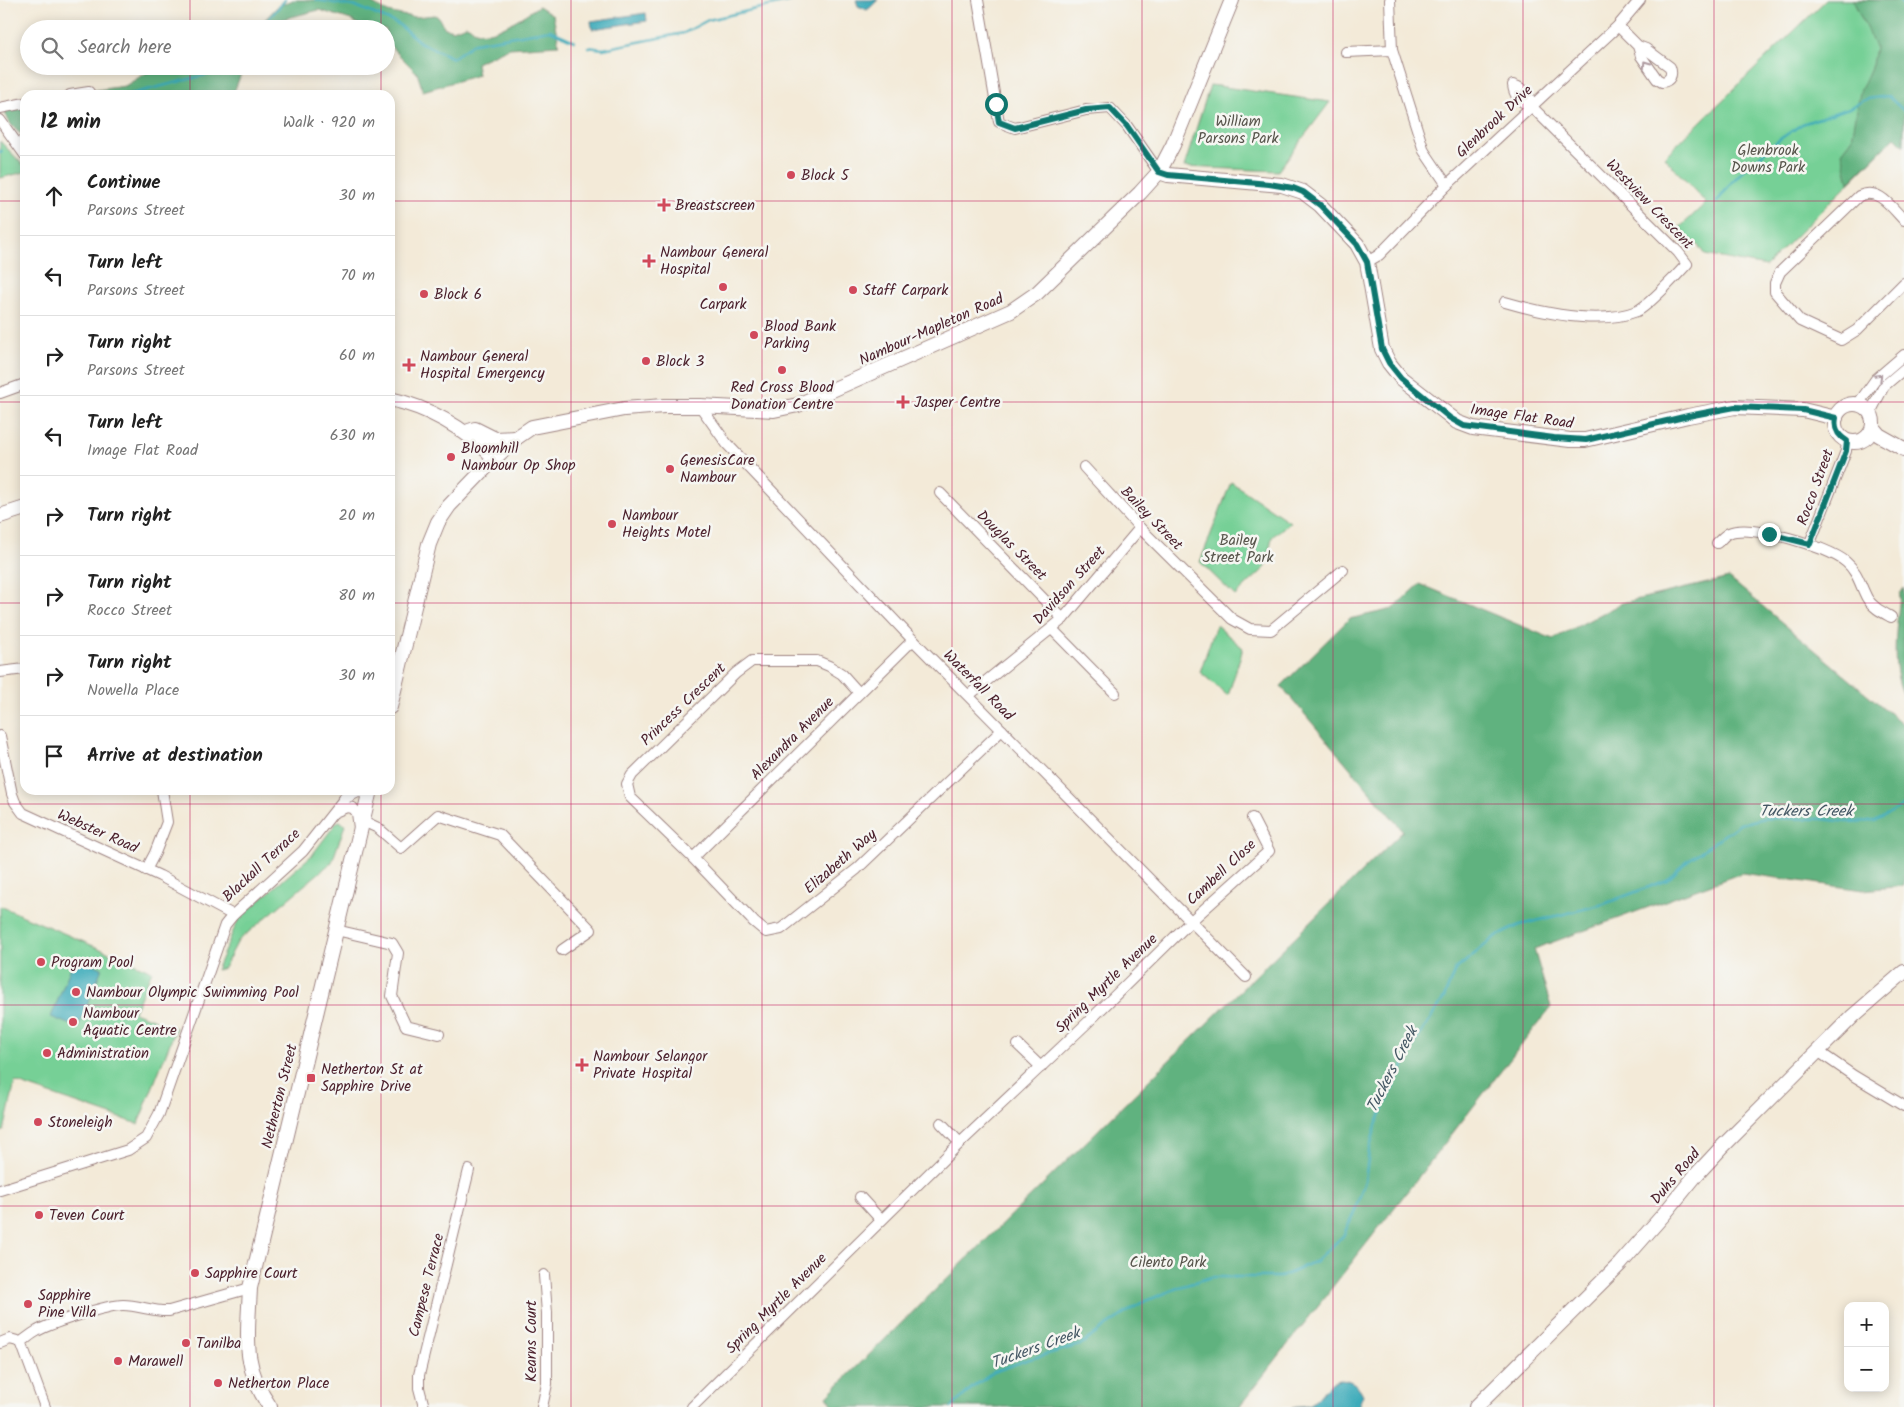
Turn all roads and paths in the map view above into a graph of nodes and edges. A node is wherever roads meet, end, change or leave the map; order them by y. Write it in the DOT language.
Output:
graph roads {
  1 [pos="978,0"];
  2 [pos="1232,0"];
  3 [pos="1390,0"];
  4 [pos="1640,0"];
  5 [pos="1618,26"];
  6 [pos="1638,46"];
  7 [pos="1392,50"];
  8 [pos="1346,52"];
  9 [pos="20,104"];
  10 [pos="1531,106"];
  11 [pos="0,108"];
  12 [pos="0,120"];
  13 [pos="20,148"];
  14 [pos="1159,172"];
  15 [pos="1447,185"];
  16 [pos="1904,220"];
  17 [pos="1367,262"];
  18 [pos="1904,283"];
  19 [pos="1505,302"];
  20 [pos="1904,355"];
  21 [pos="1904,369"];
  22 [pos="20,386"];
  23 [pos="0,393"];
  24 [pos="395,401"];
  25 [pos="1858,404"];
  26 [pos="700,406"];
  27 [pos="1870,413"];
  28 [pos="1836,418"];
  29 [pos="1872,428"];
  30 [pos="466,432"];
  31 [pos="516,438"];
  32 [pos="1847,441"];
  33 [pos="1904,449"];
  34 [pos="495,458"];
  35 [pos="1084,468"];
  36 [pos="940,493"];
  37 [pos="20,510"];
  38 [pos="0,516"];
  39 [pos="1140,528"];
  40 [pos="1718,542"];
  41 [pos="1810,544"];
  42 [pos="1343,570"];
  43 [pos="1891,617"];
  44 [pos="1063,619"];
  45 [pos="1052,629"];
  46 [pos="913,640"];
  47 [pos="20,670"];
  48 [pos="0,672"];
  49 [pos="395,687"];
  50 [pos="859,693"];
  51 [pos="1115,693"];
  52 [pos="968,695"];
  53 [pos="1002,730"];
  54 [pos="0,736"];
  55 [pos="163,795"];
  56 [pos="346,795"];
  57 [pos="369,795"];
  58 [pos="335,812"];
  59 [pos="1252,818"];
  60 [pos="361,828"];
  61 [pos="693,858"];
  62 [pos="146,870"];
  63 [pos="232,914"];
  64 [pos="1191,921"];
  65 [pos="336,930"];
  66 [pos="562,950"];
  67 [pos="1904,972"];
  68 [pos="1246,977"];
  69 [pos="439,1034"];
  70 [pos="1018,1045"];
  71 [pos="1819,1052"];
  72 [pos="1040,1067"];
  73 [pos="1904,1106"];
  74 [pos="941,1122"];
  75 [pos="960,1144"];
  76 [pos="469,1170"];
  77 [pos="0,1190"];
  78 [pos="860,1197"];
  79 [pos="881,1220"];
  80 [pos="544,1274"];
  81 [pos="250,1288"];
  82 [pos="0,1342"];
  83 [pos="20,1342"];
  84 [pos="45,1407"];
  85 [pos="270,1407"];
  86 [pos="424,1407"];
  87 [pos="542,1407"];
  88 [pos="692,1407"];
  89 [pos="1476,1407"];
  1 -- 14 [label="street"];
  2 -- 14 [label="main road, Nambour-Mapleton Road"];
  3 -- 7 [label="street"];
  4 -- 5 [label="street, Glenbrook Drive"];
  5 -- 6 [label="street"];
  5 -- 10 [label="street, Glenbrook Drive"];
  7 -- 8 [label="street"];
  7 -- 15 [label="street"];
  9 -- 11 [label="street"];
  10 -- 15 [label="street, Glenbrook Drive"];
  10 -- 19 [label="street, Westview Crescent"];
  12 -- 13 [label="street"];
  14 -- 17 [label="main road, Image Flat Road"];
  14 -- 26 [label="main road, Nambour-Mapleton Road"];
  15 -- 17 [label="street, Glenbrook Drive"];
  16 -- 18 [label="street"];
  17 -- 28 [label="main road, Image Flat Road"];
  25 -- 20 [label="street, one-way"];
  21 -- 27 [label="street"];
  22 -- 23 [label="street"];
  24 -- 30 [label="main road"];
  25 -- 27 [label="main road"];
  25 -- 28 [label="main road"];
  26 -- 31 [label="main road, Nambour-Mapleton Road"];
  26 -- 46 [label="street, Waterfall Road"];
  27 -- 29 [label="main road"];
  28 -- 32 [label="main road"];
  29 -- 32 [label="main road"];
  29 -- 33 [label="main road"];
  30 -- 31 [label="main road"];
  30 -- 34 [label="main road"];
  31 -- 34 [label="main road, Nambour-Mapleton Road"];
  32 -- 41 [label="street, Rocco Street"];
  34 -- 49 [label="main road"];
  35 -- 39 [label="street, Bailey Street"];
  36 -- 44 [label="street, Douglas Street"];
  37 -- 38 [label="main road"];
  39 -- 42 [label="street, Bailey Street"];
  39 -- 44 [label="street, Davidson Street"];
  40 -- 41 [label="street"];
  41 -- 43 [label="street"];
  44 -- 45 [label="street, Davidson Street"];
  45 -- 51 [label="street"];
  45 -- 52 [label="street, Davidson Street"];
  46 -- 50 [label="street, Alexandra Avenue"];
  46 -- 52 [label="street, Waterfall Road"];
  47 -- 48 [label="street"];
  50 -- 61 [label="street, Alexandra Avenue"];
  50 -- 61 [label="street, Princess Crescent"];
  52 -- 53 [label="street, Waterfall Road"];
  53 -- 61 [label="street, Elizabeth Way"];
  53 -- 64 [label="street, Waterfall Road"];
  54 -- 62 [label="street, Webster Road"];
  55 -- 62 [label="street"];
  56 -- 58 [label="street, Blackall Terrace"];
  57 -- 60 [label="main road, Netherton Street"];
  58 -- 60 [label="street"];
  58 -- 63 [label="street, Blackall Terrace"];
  59 -- 64 [label="street, Cambell Close"];
  60 -- 65 [label="main road, Netherton Street"];
  60 -- 66 [label="street"];
  62 -- 63 [label="street, Webster Road"];
  63 -- 77 [label="street, Blackall Terrace"];
  64 -- 68 [label="street, Waterfall Road"];
  64 -- 72 [label="street, Spring Myrtle Avenue"];
  65 -- 69 [label="street"];
  65 -- 81 [label="main road, Netherton Street"];
  67 -- 71 [label="main road, Duhs Road"];
  70 -- 72 [label="street"];
  71 -- 73 [label="street"];
  71 -- 89 [label="main road, Duhs Road"];
  72 -- 75 [label="street, Spring Myrtle Avenue"];
  74 -- 75 [label="street"];
  75 -- 79 [label="street, Spring Myrtle Avenue"];
  76 -- 86 [label="street, Campese Terrace"];
  78 -- 79 [label="street"];
  79 -- 88 [label="street, Spring Myrtle Avenue"];
  80 -- 87 [label="street, Kearns Court"];
  81 -- 83 [label="street"];
  81 -- 85 [label="main road, Netherton Street"];
  82 -- 83 [label="street"];
  83 -- 84 [label="street"];
}
